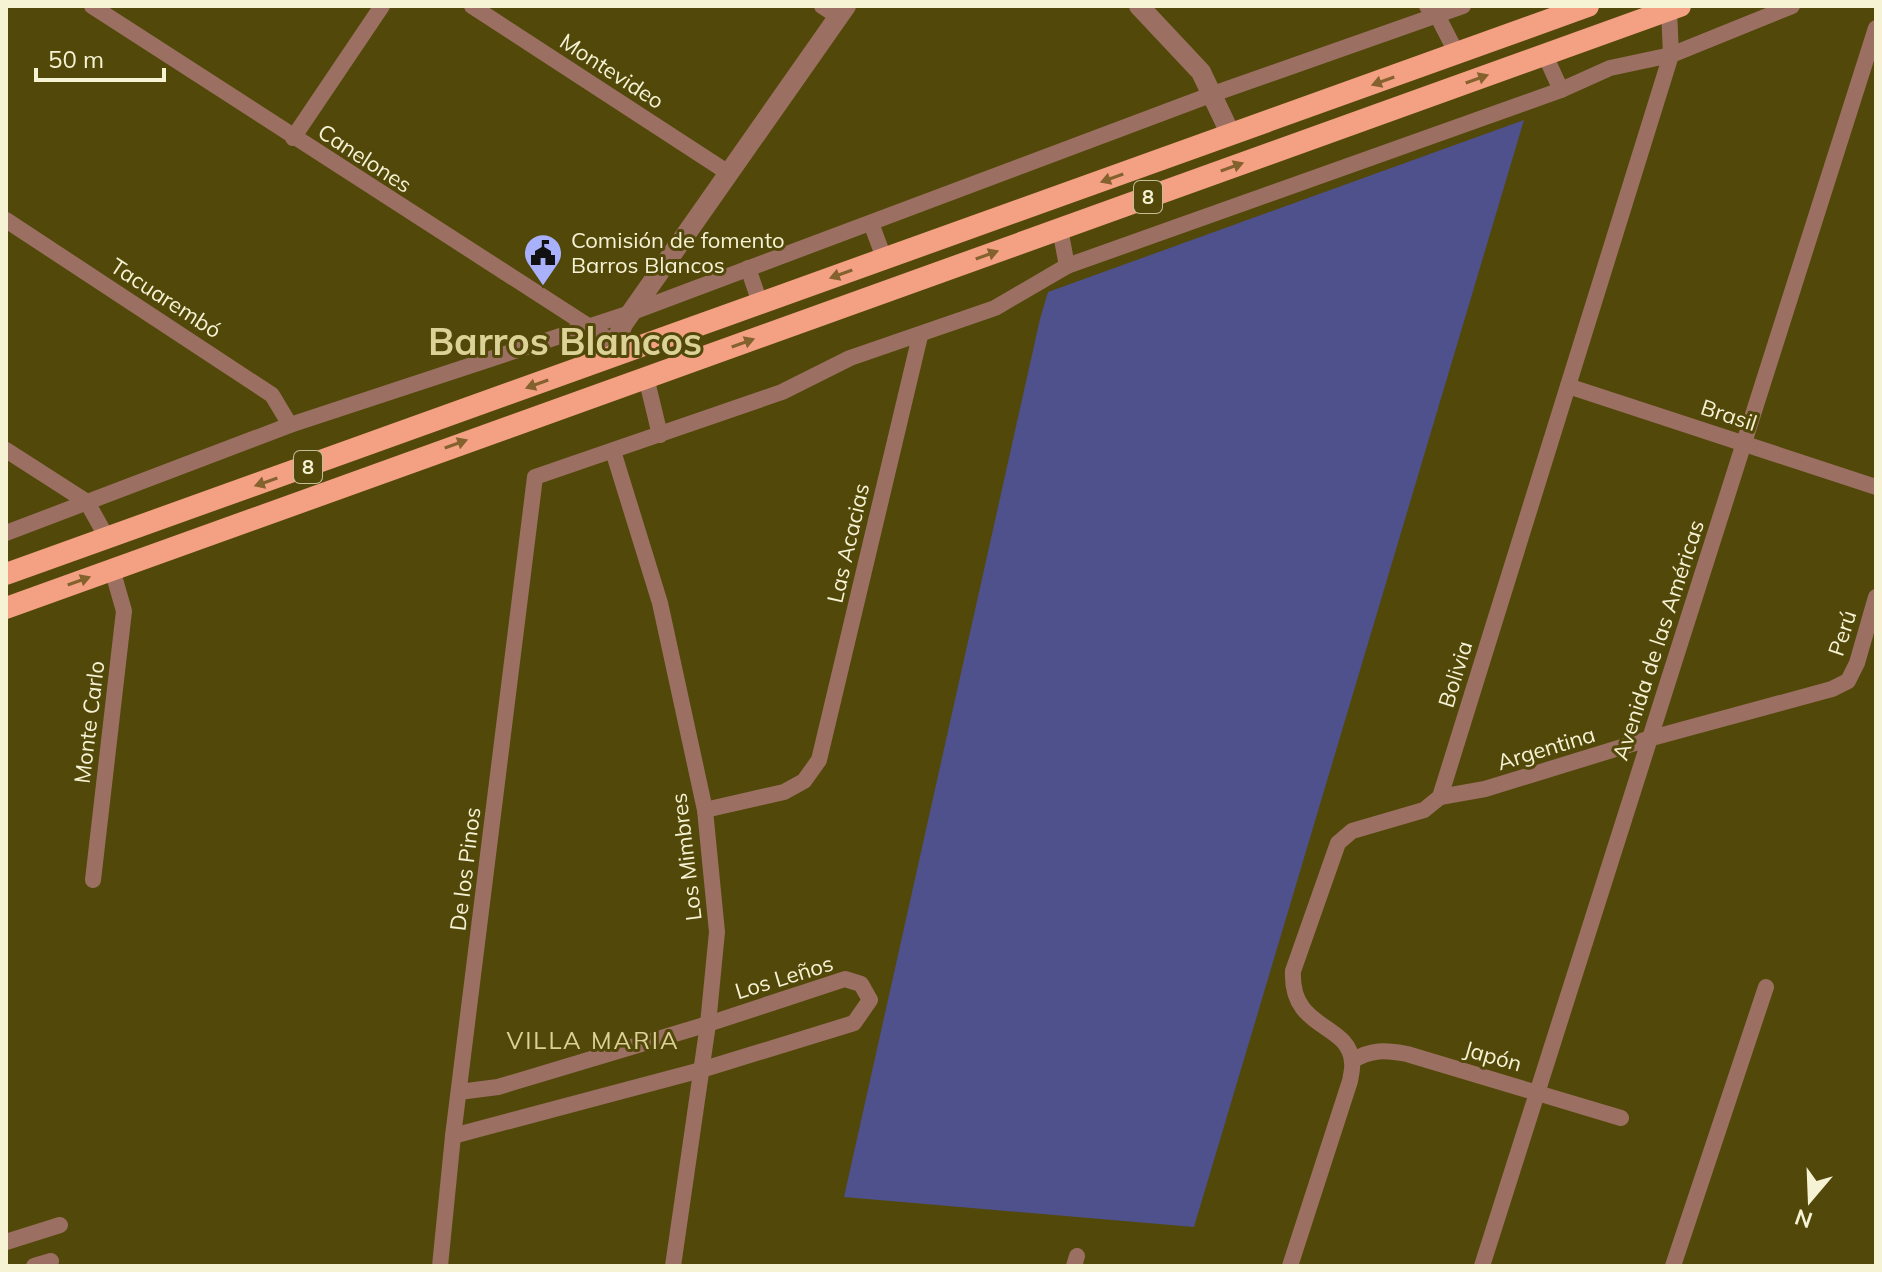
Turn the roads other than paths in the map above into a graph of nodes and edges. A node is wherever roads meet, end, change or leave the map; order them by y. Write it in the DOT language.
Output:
graph roads {
  1 [pos="92,6"];
  2 [pos="382,6"];
  3 [pos="472,6"];
  4 [pos="1139,6"];
  5 [pos="1463,6"];
  6 [pos="1588,6"];
  7 [pos="1792,6"];
  8 [pos="1674,8"];
  9 [pos="835,10"];
  10 [pos="1432,11"];
  11 [pos="1876,28"];
  12 [pos="1457,54"];
  13 [pos="1545,55"];
  14 [pos="1671,55"];
  15 [pos="1561,90"];
  16 [pos="1213,94"];
  17 [pos="1231,135"];
  18 [pos="293,138"];
  19 [pos="727,172"];
  20 [pos="6,220"];
  21 [pos="871,223"];
  22 [pos="1060,229"];
  23 [pos="884,258"];
  24 [pos="1067,266"];
  25 [pos="748,268"];
  26 [pos="760,303"];
  27 [pos="630,313"];
  28 [pos="587,326"];
  29 [pos="920,336"];
  30 [pos="613,351"];
  31 [pos="646,377"];
  32 [pos="1568,386"];
  33 [pos="616,387"];
  34 [pos="290,425"];
  35 [pos="660,435"];
  36 [pos="1745,443"];
  37 [pos="6,450"];
  38 [pos="613,451"];
  39 [pos="1876,487"];
  40 [pos="87,502"];
  41 [pos="6,533"];
  42 [pos="107,538"];
  43 [pos="112,569"];
  44 [pos="6,574"];
  45 [pos="1876,597"];
  46 [pos="6,608"];
  47 [pos="1848,681"];
  48 [pos="1648,739"];
  49 [pos="1440,797"];
  50 [pos="705,810"];
  51 [pos="93,880"];
  52 [pos="1766,987"];
  53 [pos="708,1024"];
  54 [pos="1352,1061"];
  55 [pos="701,1070"];
  56 [pos="459,1092"];
  57 [pos="1539,1092"];
  58 [pos="1621,1118"];
  59 [pos="453,1136"];
  60 [pos="60,1225"];
  61 [pos="6,1242"];
  62 [pos="440,1266"];
  63 [pos="673,1266"];
  64 [pos="1290,1266"];
  65 [pos="1482,1266"];
  66 [pos="1673,1266"];
  1 -- 18 [label="street, Canelones"];
  2 -- 18 [label="street"];
  3 -- 19 [label="street, Montevideo"];
  4 -- 16 [label="street"];
  5 -- 10 [label="street"];
  6 -- 12 [label="highway, 8"];
  7 -- 14 [label="street"];
  8 -- 13 [label="highway, 8"];
  8 -- 14 [label="street, Bolivia"];
  9 -- 19 [label="street"];
  10 -- 12 [label="street"];
  10 -- 16 [label="street"];
  11 -- 36 [label="street, Avenida de las Américas"];
  12 -- 17 [label="highway, 8, one-way"];
  13 -- 15 [label="street"];
  22 -- 13 [label="highway, 8, one-way"];
  14 -- 15 [label="street"];
  14 -- 32 [label="street, Bolivia"];
  15 -- 24 [label="street"];
  16 -- 17 [label="street"];
  16 -- 21 [label="street"];
  17 -- 23 [label="highway, 8, one-way"];
  18 -- 28 [label="street, Canelones"];
  19 -- 27 [label="street"];
  20 -- 34 [label="street, Tacuarembó"];
  21 -- 23 [label="street"];
  21 -- 25 [label="street"];
  22 -- 24 [label="street"];
  31 -- 22 [label="highway, 8, one-way"];
  23 -- 26 [label="highway, 8, one-way"];
  24 -- 29 [label="street"];
  25 -- 26 [label="street"];
  25 -- 27 [label="street"];
  26 -- 30 [label="highway, 8"];
  27 -- 28 [label="street"];
  27 -- 30 [label="street"];
  28 -- 30 [label="street, Canelones"];
  28 -- 34 [label="street"];
  29 -- 35 [label="street"];
  29 -- 50 [label="street, Las Acacias"];
  30 -- 33 [label="street"];
  30 -- 42 [label="highway, 8, one-way"];
  31 -- 33 [label="highway, 8"];
  31 -- 35 [label="street"];
  32 -- 36 [label="street, Brasil"];
  32 -- 49 [label="street, Bolivia"];
  43 -- 33 [label="highway, 8, one-way"];
  34 -- 40 [label="street"];
  35 -- 38 [label="street"];
  36 -- 39 [label="street, Brasil"];
  36 -- 48 [label="street, Avenida de las Américas"];
  37 -- 40 [label="street"];
  38 -- 50 [label="street, Los Mimbres"];
  38 -- 56 [label="street, De los Pinos"];
  40 -- 41 [label="street"];
  40 -- 42 [label="street"];
  42 -- 44 [label="highway, 8"];
  46 -- 43 [label="highway, 8, one-way"];
  43 -- 51 [label="street, Monte Carlo"];
  45 -- 47 [label="street, Perú"];
  47 -- 48 [label="street, Argentina"];
  48 -- 49 [label="street, Argentina"];
  48 -- 57 [label="street, Avenida de las Américas"];
  49 -- 54 [label="street"];
  50 -- 53 [label="street, Los Mimbres"];
  52 -- 66 [label="street"];
  53 -- 55 [label="street, Los Mimbres"];
  53 -- 55 [label="street, Los Leños"];
  53 -- 56 [label="street, Los Leños"];
  54 -- 57 [label="street, Japón"];
  54 -- 64 [label="street"];
  55 -- 59 [label="street, Los Leños"];
  55 -- 63 [label="street, Los Mimbres"];
  56 -- 59 [label="street, De los Pinos"];
  57 -- 58 [label="street, Japón"];
  57 -- 65 [label="street, Avenida de las Américas"];
  59 -- 62 [label="street, De los Pinos"];
  60 -- 61 [label="street"];
}
